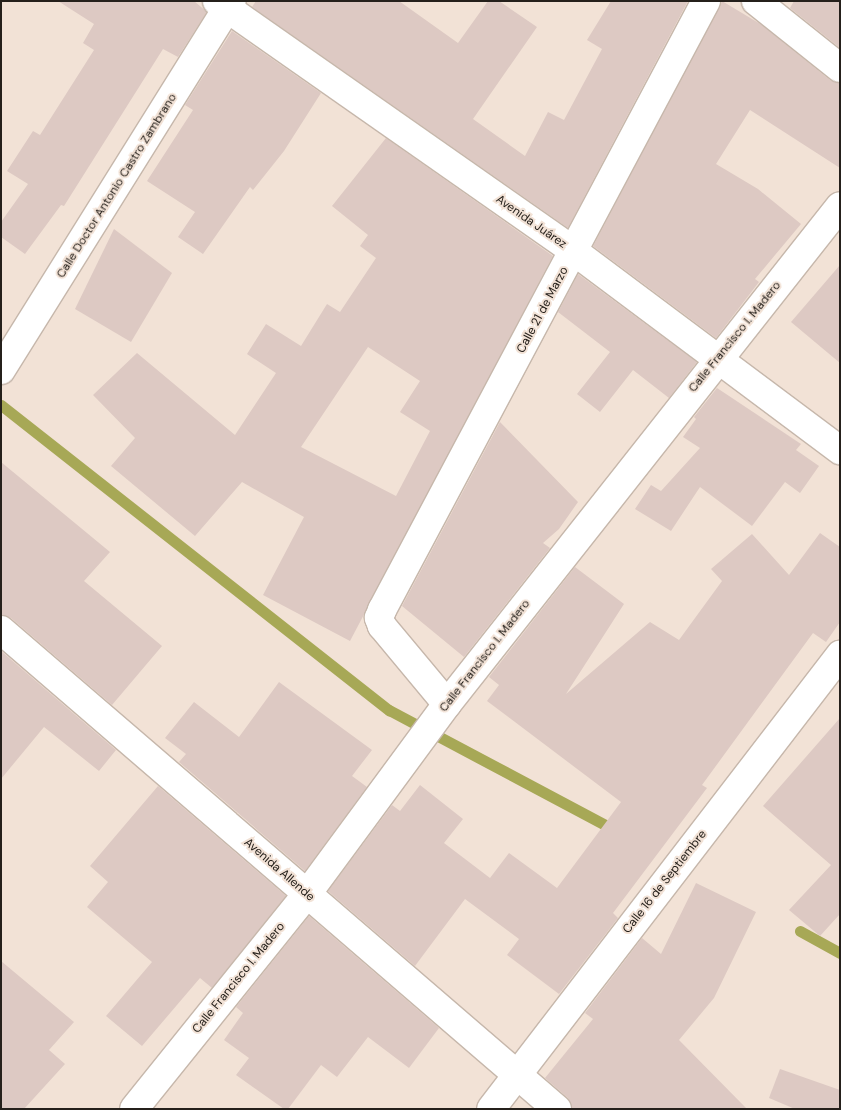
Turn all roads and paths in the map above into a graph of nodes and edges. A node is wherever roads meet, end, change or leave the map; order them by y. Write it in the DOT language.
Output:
graph roads {
  1 [pos="706,1"];
  2 [pos="756,1"];
  3 [pos="226,3"];
  4 [pos="840,68"];
  5 [pos="840,206"];
  6 [pos="575,252"];
  7 [pos="718,357"];
  8 [pos="1,370"];
  9 [pos="840,450"];
  10 [pos="1,630"];
  11 [pos="840,655"];
  12 [pos="440,714"];
  13 [pos="307,894"];
  14 [pos="517,1075"];
  15 [pos="134,1109"];
  16 [pos="491,1109"];
  17 [pos="557,1109"];
  1 -- 6 [label="street, Calle 21 de Marzo"];
  2 -- 4 [label="street"];
  3 -- 6 [label="street, Avenida Juárez"];
  3 -- 8 [label="street, Calle Doctor Antonio Castro Zambrano"];
  5 -- 7 [label="street, Calle Francisco I. Madero"];
  6 -- 7 [label="street, Avenida Juárez"];
  6 -- 12 [label="street, Calle 21 de Marzo"];
  7 -- 9 [label="street, Avenida Juárez"];
  7 -- 12 [label="street, Calle Francisco I. Madero"];
  10 -- 13 [label="street, Avenida Allende"];
  11 -- 14 [label="street, Calle 16 de Septiembre"];
  12 -- 13 [label="street, Calle Francisco I. Madero"];
  13 -- 14 [label="street, Avenida Allende"];
  13 -- 15 [label="street, Calle Francisco I. Madero"];
  14 -- 16 [label="street, Calle 16 de Septiembre"];
  14 -- 17 [label="street, Avenida Allende"];
}
